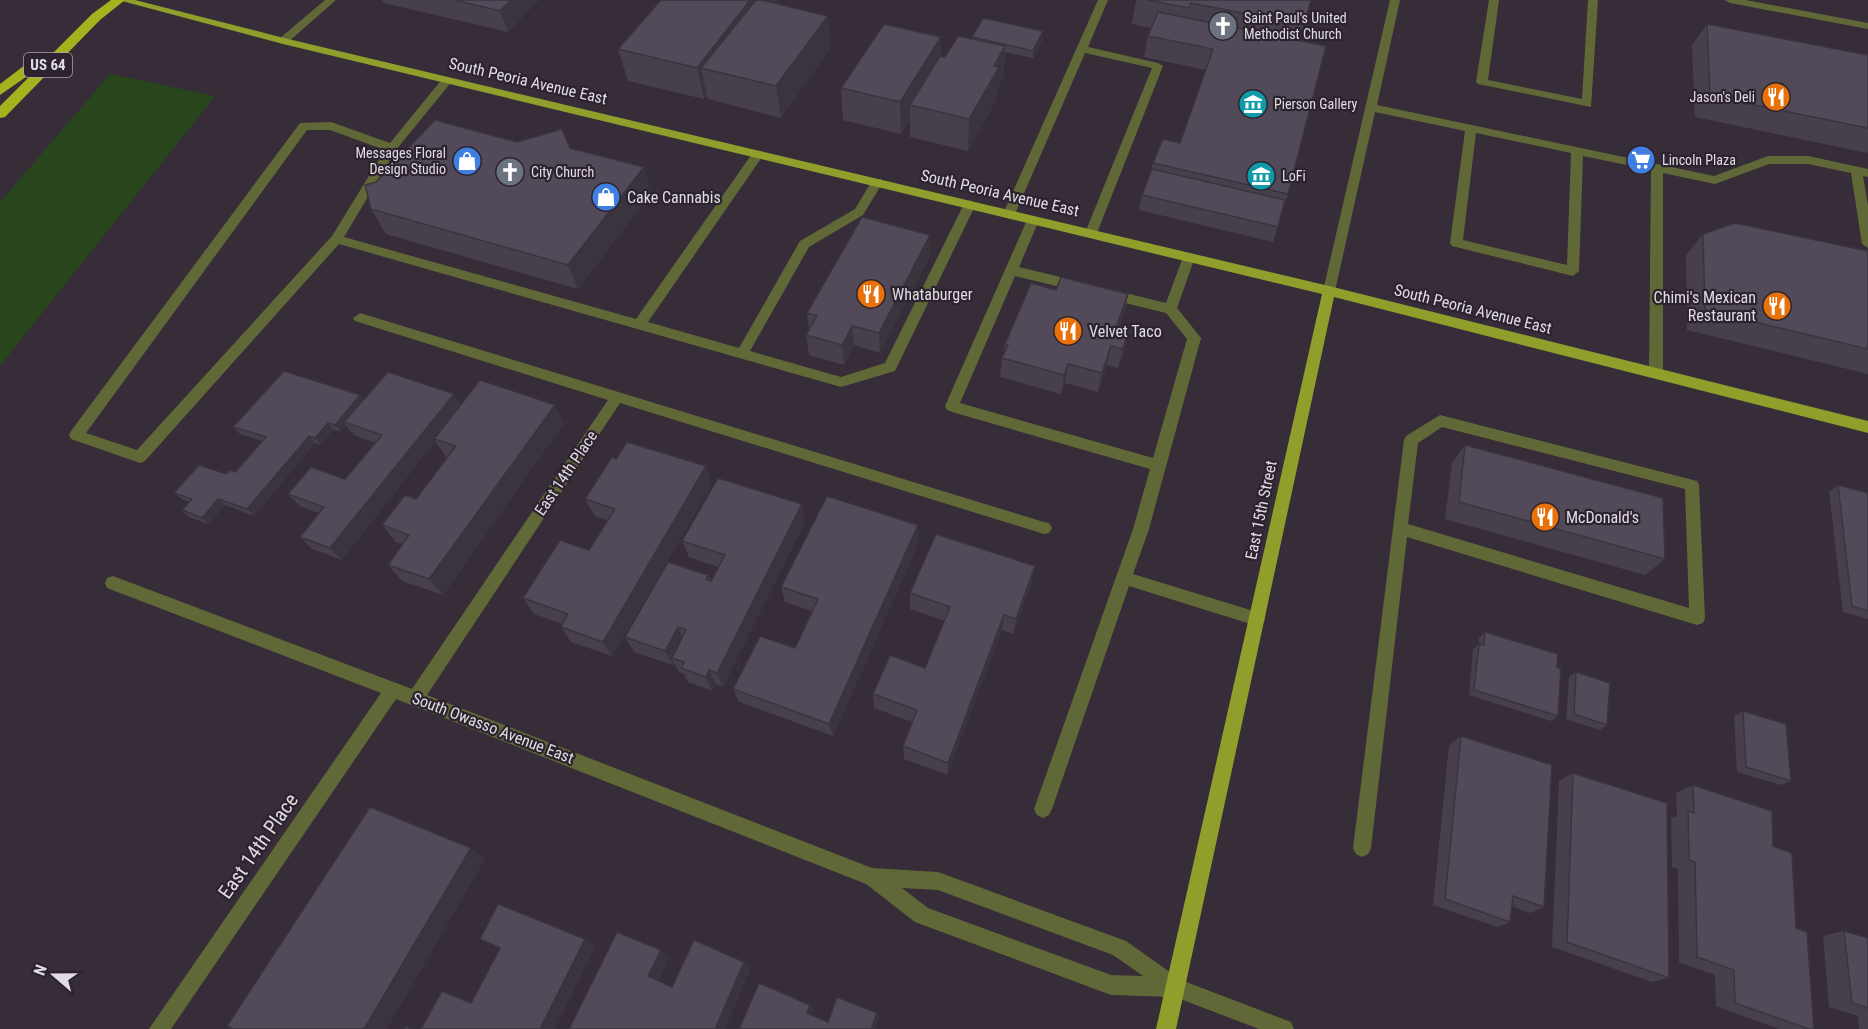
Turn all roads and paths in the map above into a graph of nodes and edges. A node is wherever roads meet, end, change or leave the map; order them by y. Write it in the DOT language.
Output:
graph roads {
  1 [pos="121,0"];
  2 [pos="331,0"];
  3 [pos="1103,0"];
  4 [pos="1395,0"];
  5 [pos="1494,0"];
  6 [pos="1593,0"];
  7 [pos="1730,0"];
  8 [pos="96,17"];
  9 [pos="1868,26"];
  10 [pos="283,41"];
  11 [pos="1081,49"];
  12 [pos="447,80"];
  13 [pos="0,91"];
  14 [pos="1370,107"];
  15 [pos="0,114"];
  16 [pos="1471,129"];
  17 [pos="392,148"];
  18 [pos="1577,152"];
  19 [pos="758,154"];
  20 [pos="1657,168"];
  21 [pos="1862,171"];
  22 [pos="877,182"];
  23 [pos="970,204"];
  24 [pos="1009,214"];
  25 [pos="1033,219"];
  26 [pos="1091,233"];
  27 [pos="336,239"];
  28 [pos="1868,244"];
  29 [pos="1189,257"];
  30 [pos="1011,270"];
  31 [pos="1329,291"];
  32 [pos="1170,309"];
  33 [pos="360,318"];
  34 [pos="640,324"];
  35 [pos="742,354"];
  36 [pos="1656,374"];
  37 [pos="617,397"];
  38 [pos="1868,428"];
  39 [pos="1159,466"];
  40 [pos="1044,528"];
  41 [pos="1400,528"];
  42 [pos="1124,578"];
  43 [pos="112,584"];
  44 [pos="1257,619"];
  45 [pos="393,689"];
  46 [pos="415,698"];
  47 [pos="1043,808"];
  48 [pos="1362,848"];
  49 [pos="872,877"];
  50 [pos="1175,987"];
  51 [pos="159,1029"];
  52 [pos="1166,1029"];
  53 [pos="1284,1029"];
  1 -- 8 [label="highway, US 64"];
  1 -- 10 [label="main road, South Peoria Avenue East"];
  2 -- 10 [label="street"];
  3 -- 11 [label="street"];
  4 -- 14 [label="street, East 15th Street"];
  5 -- 6 [label="street"];
  7 -- 9 [label="street"];
  8 -- 13 [label="highway"];
  8 -- 15 [label="highway, US 64"];
  10 -- 12 [label="main road, South Peoria Avenue East"];
  11 -- 24 [label="street"];
  11 -- 26 [label="street"];
  12 -- 17 [label="street"];
  12 -- 19 [label="main road, South Peoria Avenue East"];
  14 -- 16 [label="street"];
  14 -- 31 [label="street, East 15th Street"];
  16 -- 18 [label="street"];
  16 -- 18 [label="street"];
  17 -- 27 [label="street"];
  17 -- 27 [label="street"];
  18 -- 20 [label="street"];
  19 -- 22 [label="main road, South Peoria Avenue East"];
  19 -- 34 [label="street"];
  20 -- 21 [label="street"];
  20 -- 36 [label="street"];
  21 -- 28 [label="street"];
  22 -- 23 [label="main road, South Peoria Avenue East"];
  22 -- 35 [label="street"];
  23 -- 24 [label="main road, South Peoria Avenue East"];
  23 -- 35 [label="street"];
  24 -- 25 [label="main road, South Peoria Avenue East"];
  25 -- 26 [label="main road, South Peoria Avenue East"];
  25 -- 30 [label="street"];
  26 -- 29 [label="main road, South Peoria Avenue East"];
  27 -- 34 [label="street"];
  29 -- 31 [label="main road, South Peoria Avenue East"];
  29 -- 32 [label="street"];
  30 -- 32 [label="street"];
  30 -- 39 [label="street"];
  31 -- 36 [label="main road, South Peoria Avenue East"];
  31 -- 44 [label="main road, East 15th Street"];
  32 -- 39 [label="street"];
  33 -- 37 [label="street"];
  34 -- 35 [label="street"];
  36 -- 38 [label="main road, South Peoria Avenue East"];
  37 -- 40 [label="street"];
  37 -- 46 [label="street, East 14th Place"];
  39 -- 42 [label="street"];
  41 -- 41 [label="street"];
  41 -- 48 [label="street"];
  42 -- 44 [label="street"];
  42 -- 47 [label="street"];
  43 -- 45 [label="street, South Owasso Avenue East"];
  44 -- 50 [label="main road, East 15th Street"];
  45 -- 46 [label="street, South Owasso Avenue East"];
  45 -- 51 [label="street, East 14th Place"];
  46 -- 49 [label="street, South Owasso Avenue East"];
  49 -- 50 [label="street, South Owasso Avenue East"];
  49 -- 50 [label="street, South Owasso Avenue East"];
  50 -- 52 [label="main road, East 15th Street"];
  50 -- 53 [label="street, South Owasso Avenue East"];
}
